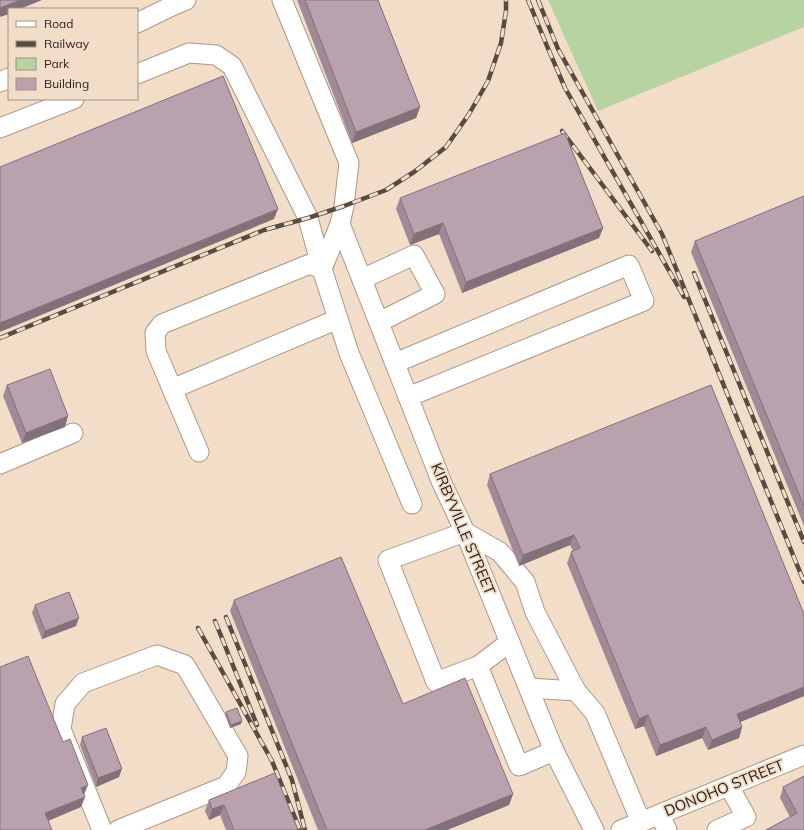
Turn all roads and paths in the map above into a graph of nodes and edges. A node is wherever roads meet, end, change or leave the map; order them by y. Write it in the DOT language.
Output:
graph roads {
  1 [pos="186,0"];
  2 [pos="282,0"];
  3 [pos="138,23"];
  4 [pos="138,74"];
  5 [pos="71,100"];
  6 [pos="0,128"];
  7 [pos="340,224"];
  8 [pos="322,269"];
  9 [pos="362,279"];
  10 [pos="338,318"];
  11 [pos="379,322"];
  12 [pos="395,363"];
  13 [pos="172,389"];
  14 [pos="408,397"];
  15 [pos="73,433"];
  16 [pos="199,452"];
  17 [pos="0,464"];
  18 [pos="412,504"];
  19 [pos="465,532"];
  20 [pos="510,642"];
  21 [pos="478,666"];
  22 [pos="529,688"];
  23 [pos="576,691"];
  24 [pos="554,751"];
  25 [pos="804,756"];
  26 [pos="729,786"];
  27 [pos="641,822"];
  28 [pos="664,822"];
  29 [pos="123,829"];
  30 [pos="102,830"];
  31 [pos="594,830"];
  32 [pos="621,830"];
  33 [pos="717,830"];
  1 -- 3 [label="street"];
  2 -- 7 [label="street"];
  4 -- 8 [label="street"];
  5 -- 6 [label="street"];
  7 -- 8 [label="street"];
  7 -- 9 [label="street, KIRBYVILLE STREET"];
  8 -- 10 [label="street"];
  8 -- 13 [label="street"];
  9 -- 11 [label="street, KIRBYVILLE STREET"];
  9 -- 11 [label="street"];
  10 -- 13 [label="street"];
  10 -- 18 [label="street"];
  11 -- 12 [label="street, KIRBYVILLE STREET"];
  12 -- 14 [label="street, KIRBYVILLE STREET"];
  12 -- 14 [label="street"];
  13 -- 16 [label="street"];
  14 -- 19 [label="street, KIRBYVILLE STREET"];
  15 -- 17 [label="street"];
  19 -- 20 [label="street, KIRBYVILLE STREET"];
  19 -- 21 [label="street"];
  19 -- 23 [label="street"];
  20 -- 21 [label="street"];
  20 -- 22 [label="street, KIRBYVILLE STREET"];
  21 -- 24 [label="street"];
  22 -- 23 [label="street"];
  22 -- 24 [label="street, KIRBYVILLE STREET"];
  23 -- 27 [label="street"];
  24 -- 31 [label="street, KIRBYVILLE STREET"];
  25 -- 26 [label="street, DONOHO STREET"];
  26 -- 28 [label="street, DONOHO STREET"];
  26 -- 33 [label="street"];
  27 -- 28 [label="street, DONOHO STREET"];
  27 -- 32 [label="street, DONOHO STREET"];
  29 -- 30 [label="street"];
}
